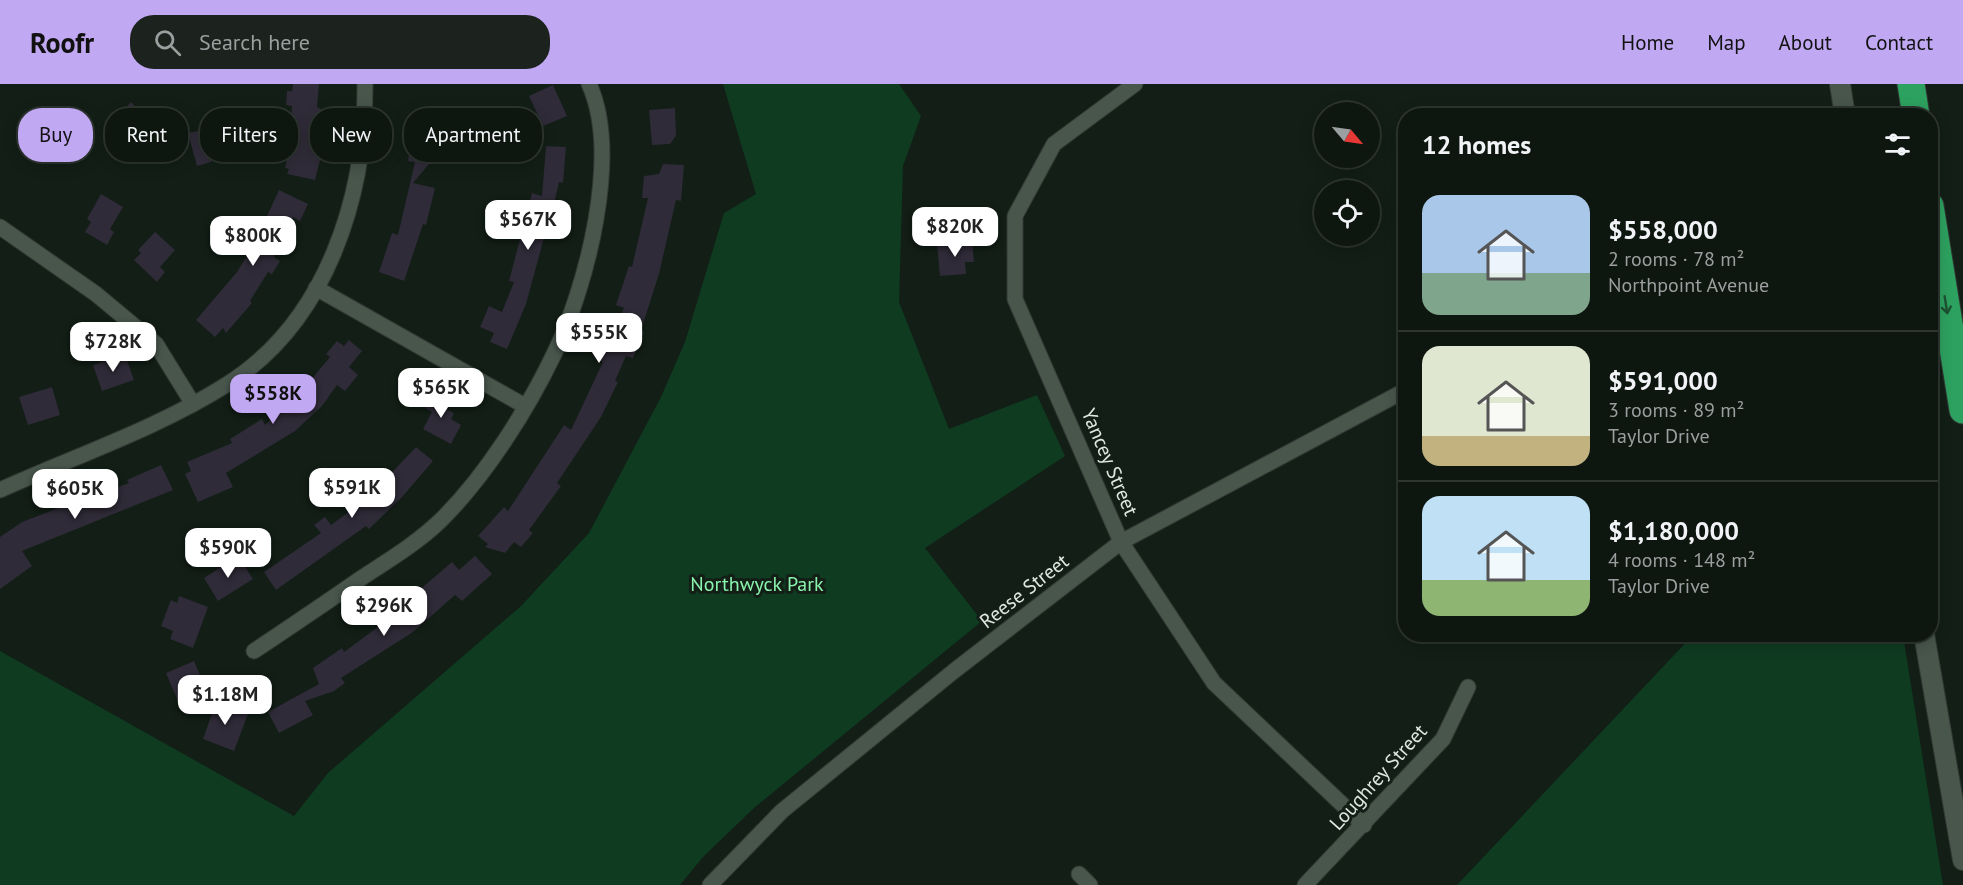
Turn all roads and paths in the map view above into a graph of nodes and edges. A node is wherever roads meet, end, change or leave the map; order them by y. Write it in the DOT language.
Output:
graph roads {
  1 [pos="364,84"];
  2 [pos="589,84"];
  3 [pos="1135,84"];
  4 [pos="1840,84"];
  5 [pos="1911,84"];
  6 [pos="1844,108"];
  7 [pos="1915,108"];
  8 [pos="0,227"];
  9 [pos="1938,255"];
  10 [pos="316,288"];
  11 [pos="1398,394"];
  12 [pos="193,404"];
  13 [pos="525,406"];
  14 [pos="1963,410"];
  15 [pos="0,490"];
  16 [pos="1121,542"];
  17 [pos="1925,642"];
  18 [pos="254,651"];
  19 [pos="1468,687"];
  20 [pos="1364,825"];
  21 [pos="1963,860"];
  22 [pos="1079,874"];
  23 [pos="710,885"];
  24 [pos="1090,885"];
  25 [pos="1305,885"];
  1 -- 10 [label="street"];
  2 -- 13 [label="street"];
  3 -- 16 [label="street, Yancey Street"];
  4 -- 6 [label="street"];
  5 -- 7 [label="highway"];
  8 -- 12 [label="street"];
  9 -- 14 [label="highway, one-way"];
  10 -- 12 [label="street"];
  10 -- 13 [label="street"];
  11 -- 16 [label="street, Reese Street"];
  12 -- 15 [label="street"];
  13 -- 18 [label="street"];
  16 -- 20 [label="street, Yancey Street"];
  16 -- 23 [label="street, Reese Street"];
  17 -- 21 [label="street"];
  19 -- 20 [label="street, Loughrey Street"];
  20 -- 25 [label="street, Loughrey Street"];
  22 -- 24 [label="street"];
}
